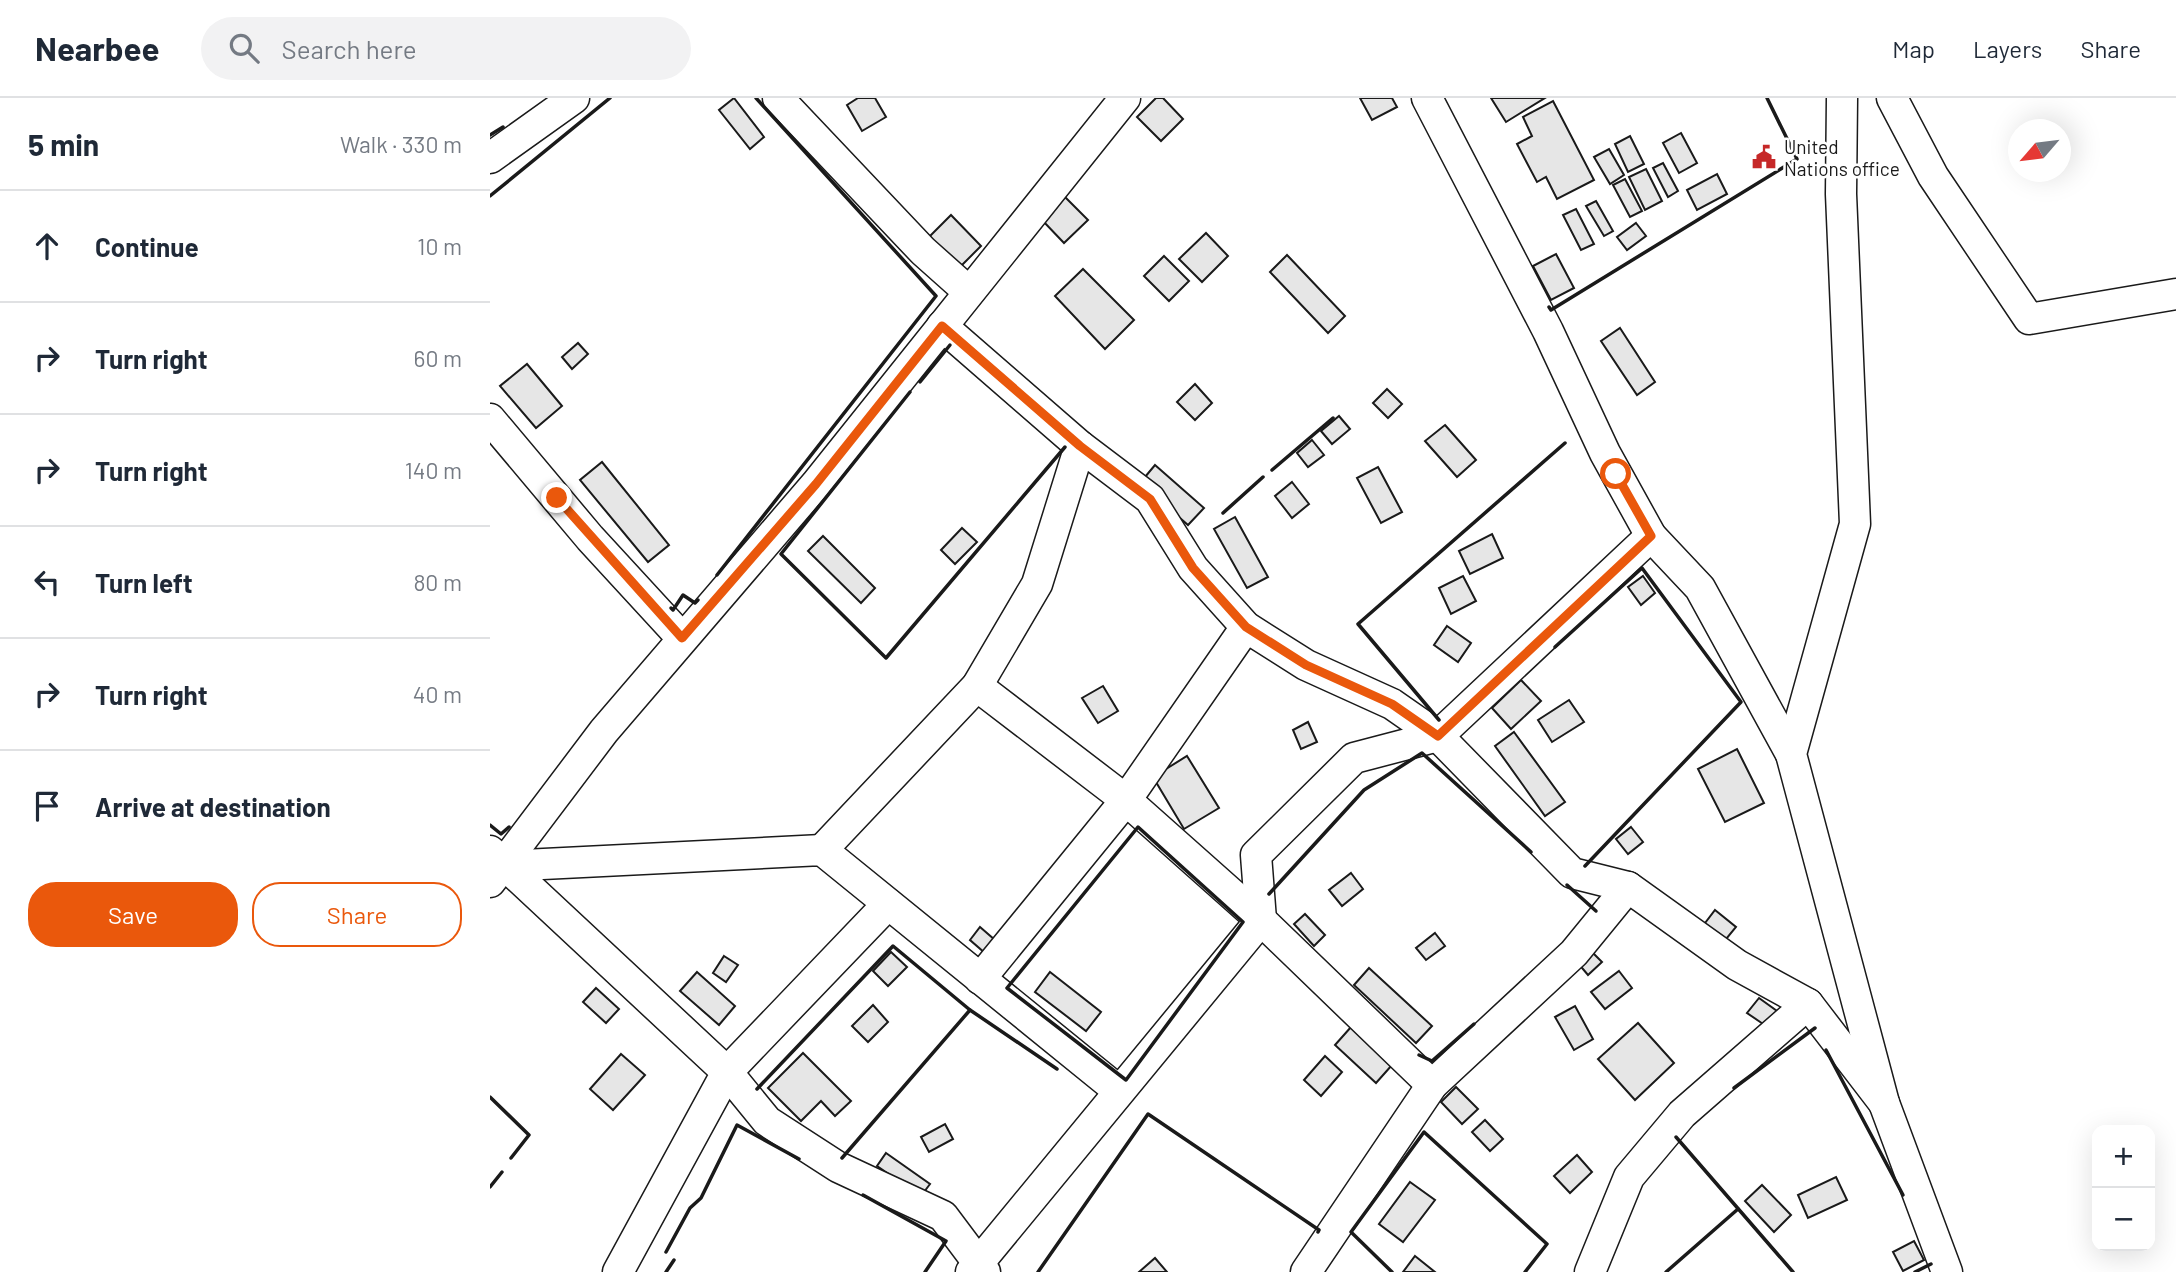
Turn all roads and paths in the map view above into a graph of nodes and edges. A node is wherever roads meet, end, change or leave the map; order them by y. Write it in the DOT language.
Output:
graph roads {
  1 [pos="574,98"];
  2 [pos="778,98"];
  3 [pos="1125,98"];
  4 [pos="1427,98"];
  5 [pos="1842,98"];
  6 [pos="1892,98"];
  7 [pos="490,158"];
  8 [pos="969,292"];
  9 [pos="2176,294"];
  10 [pos="942,326"];
  11 [pos="490,419"];
  12 [pos="1080,446"];
  13 [pos="1651,536"];
  14 [pos="1246,627"];
  15 [pos="682,638"];
  16 [pos="977,686"];
  17 [pos="1438,736"];
  18 [pos="1791,754"];
  19 [pos="1126,800"];
  20 [pos="821,850"];
  21 [pos="495,866"];
  22 [pos="1628,887"];
  23 [pos="888,904"];
  24 [pos="1261,920"];
  25 [pos="980,979"];
  26 [pos="1808,1004"];
  27 [pos="727,1072"];
  28 [pos="1432,1085"];
  29 [pos="1119,1091"];
  30 [pos="1884,1103"];
  31 [pos="1316,1268"];
  32 [pos="978,1269"];
  33 [pos="1944,1271"];
  34 [pos="618,1272"];
  35 [pos="1590,1272"];
  1 -- 7 [label="street"];
  2 -- 8 [label="street"];
  3 -- 8 [label="street"];
  4 -- 13 [label="street"];
  5 -- 18 [label="street"];
  6 -- 9 [label="street"];
  8 -- 10 [label="street"];
  10 -- 12 [label="street"];
  10 -- 15 [label="street"];
  11 -- 15 [label="street"];
  12 -- 14 [label="street"];
  12 -- 16 [label="street"];
  13 -- 17 [label="street"];
  13 -- 18 [label="street"];
  14 -- 17 [label="street"];
  14 -- 19 [label="street"];
  15 -- 21 [label="street"];
  16 -- 19 [label="street"];
  16 -- 20 [label="street"];
  17 -- 22 [label="street"];
  17 -- 24 [label="street"];
  18 -- 30 [label="street"];
  19 -- 24 [label="street"];
  19 -- 25 [label="street"];
  20 -- 21 [label="street"];
  20 -- 23 [label="street"];
  21 -- 27 [label="street"];
  22 -- 26 [label="street"];
  22 -- 28 [label="street"];
  23 -- 25 [label="street"];
  23 -- 27 [label="street"];
  24 -- 28 [label="street"];
  24 -- 29 [label="street"];
  25 -- 29 [label="street"];
  26 -- 30 [label="street"];
  26 -- 35 [label="street"];
  27 -- 32 [label="street"];
  27 -- 34 [label="street"];
  28 -- 31 [label="street"];
  29 -- 32 [label="street"];
  30 -- 33 [label="street"];
}
